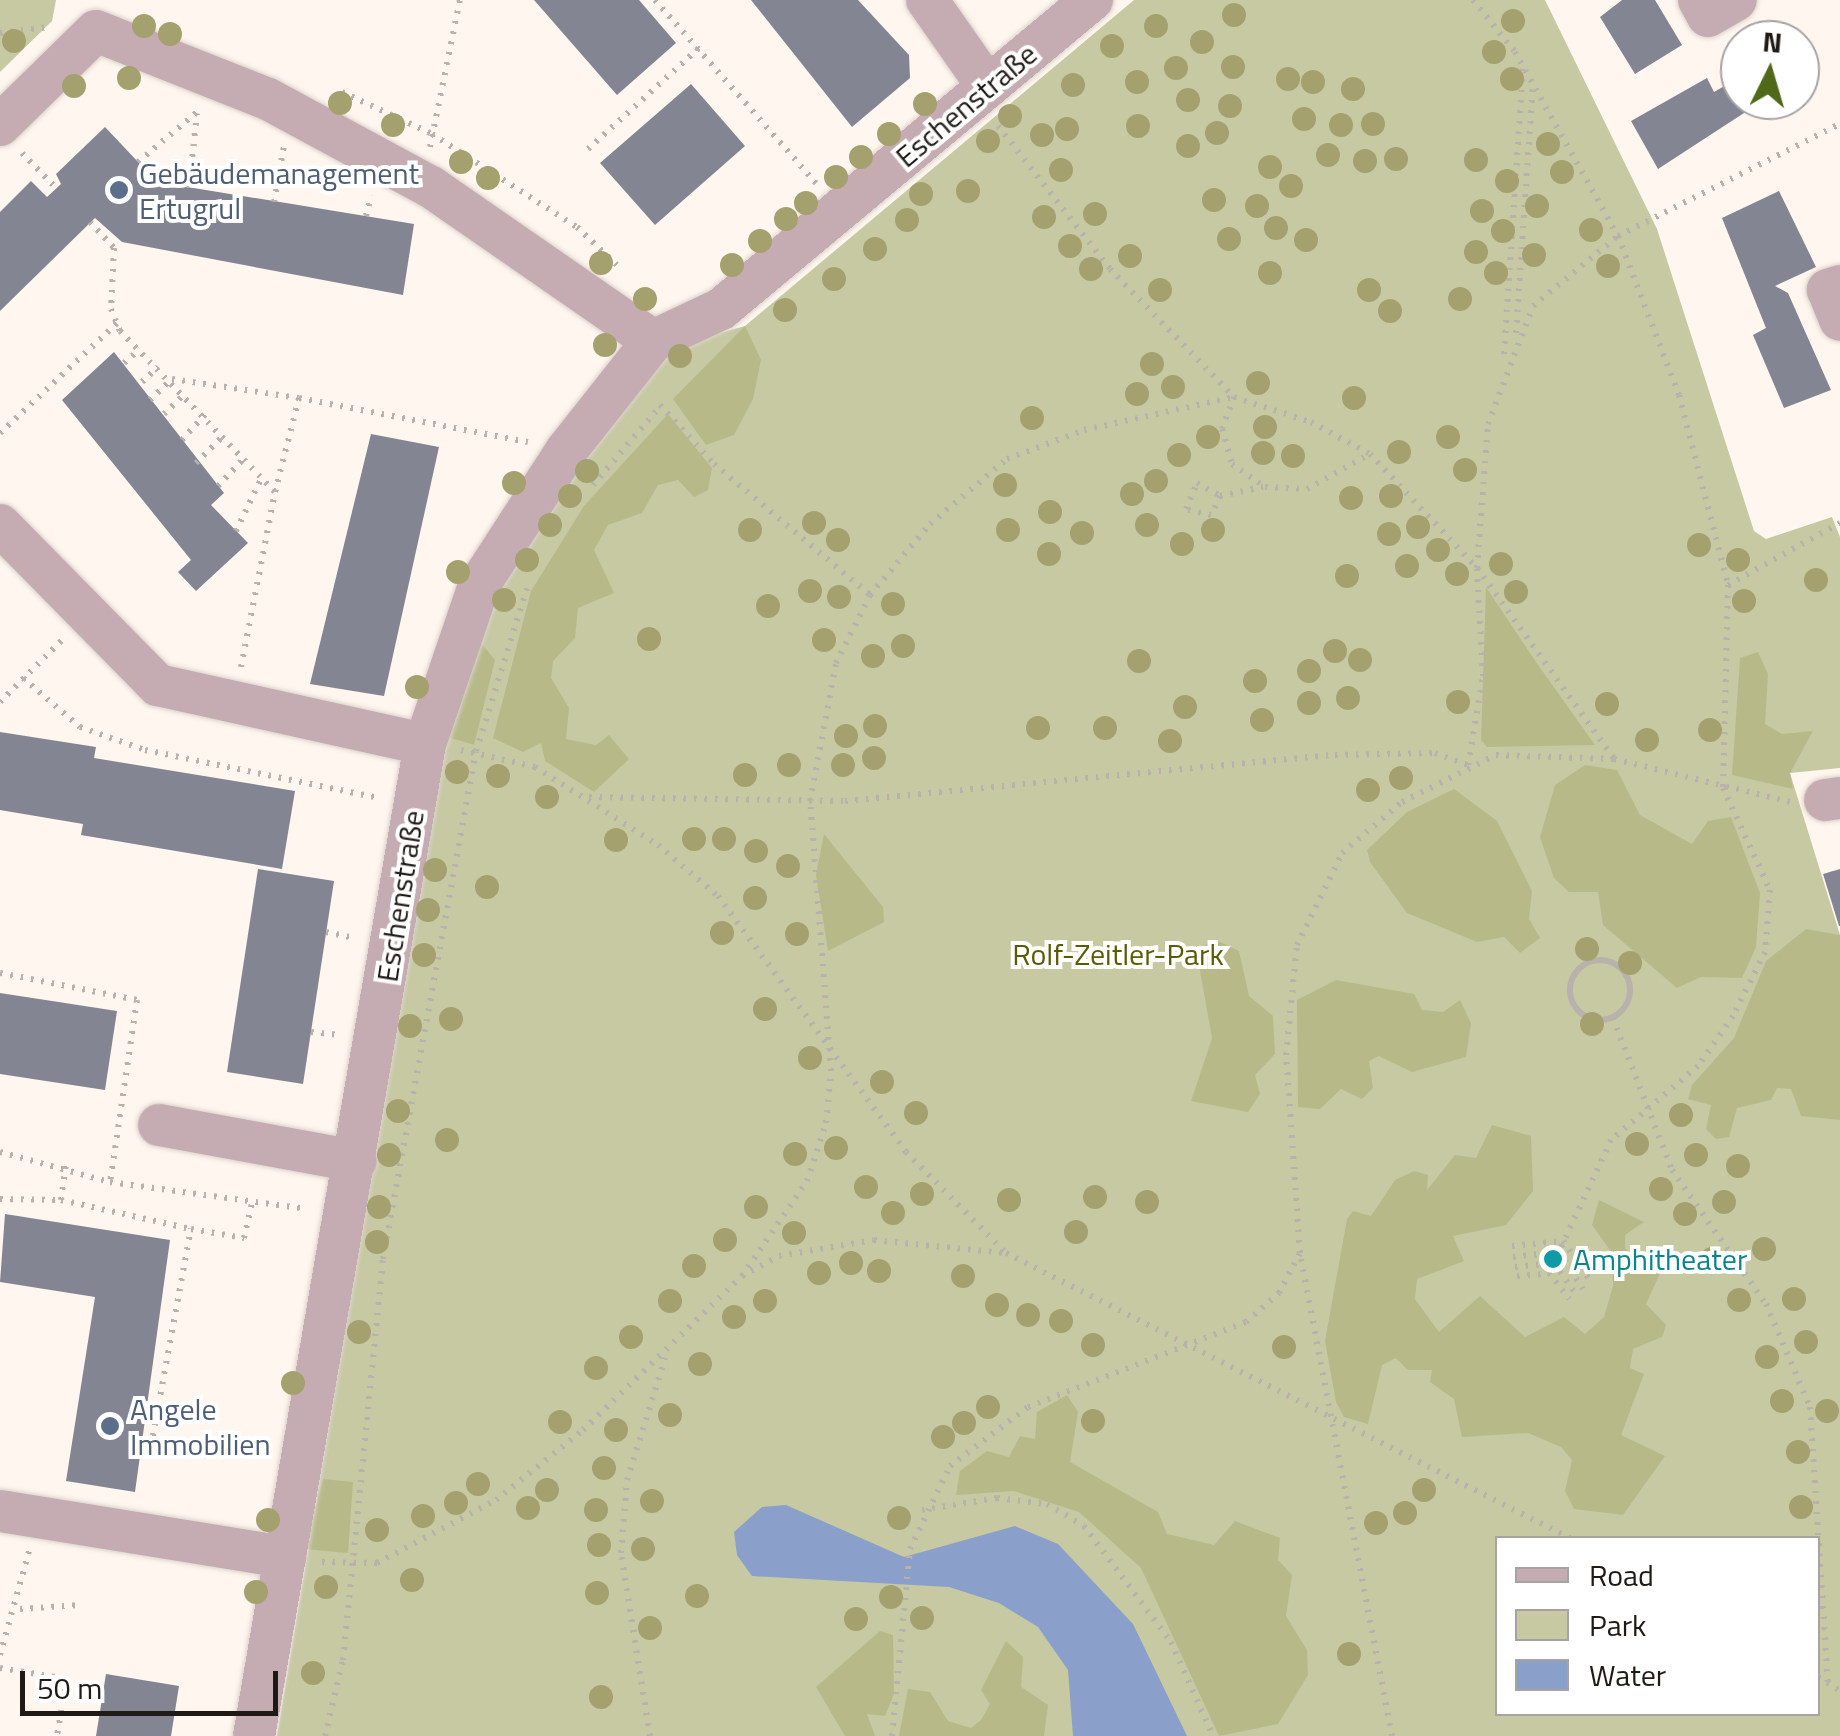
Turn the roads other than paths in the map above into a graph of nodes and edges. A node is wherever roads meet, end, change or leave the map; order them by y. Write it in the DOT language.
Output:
graph roads {
  1 [pos="927,0"];
  2 [pos="1092,0"];
  3 [pos="1699,0"];
  4 [pos="1736,0"];
  5 [pos="86,20"];
  6 [pos="982,92"];
  7 [pos="4,132"];
  8 [pos="1840,286"];
  9 [pos="1840,320"];
  10 [pos="653,342"];
  11 [pos="0,525"];
  12 [pos="425,744"];
  13 [pos="159,1124"];
  14 [pos="356,1161"];
  15 [pos="17,1514"];
  16 [pos="285,1558"];
  17 [pos="254,1736"];
  1 -- 6 [label="street"];
  2 -- 6 [label="street, Eschenstraße"];
  3 -- 4 [label="street"];
  5 -- 7 [label="street"];
  5 -- 10 [label="street"];
  6 -- 10 [label="street, Eschenstraße"];
  8 -- 9 [label="street"];
  10 -- 12 [label="street, Eschenstraße"];
  11 -- 12 [label="street"];
  12 -- 14 [label="street, Eschenstraße"];
  13 -- 14 [label="street"];
  14 -- 16 [label="street, Eschenstraße"];
  15 -- 16 [label="street"];
  16 -- 17 [label="street, Eschenstraße"];
}
